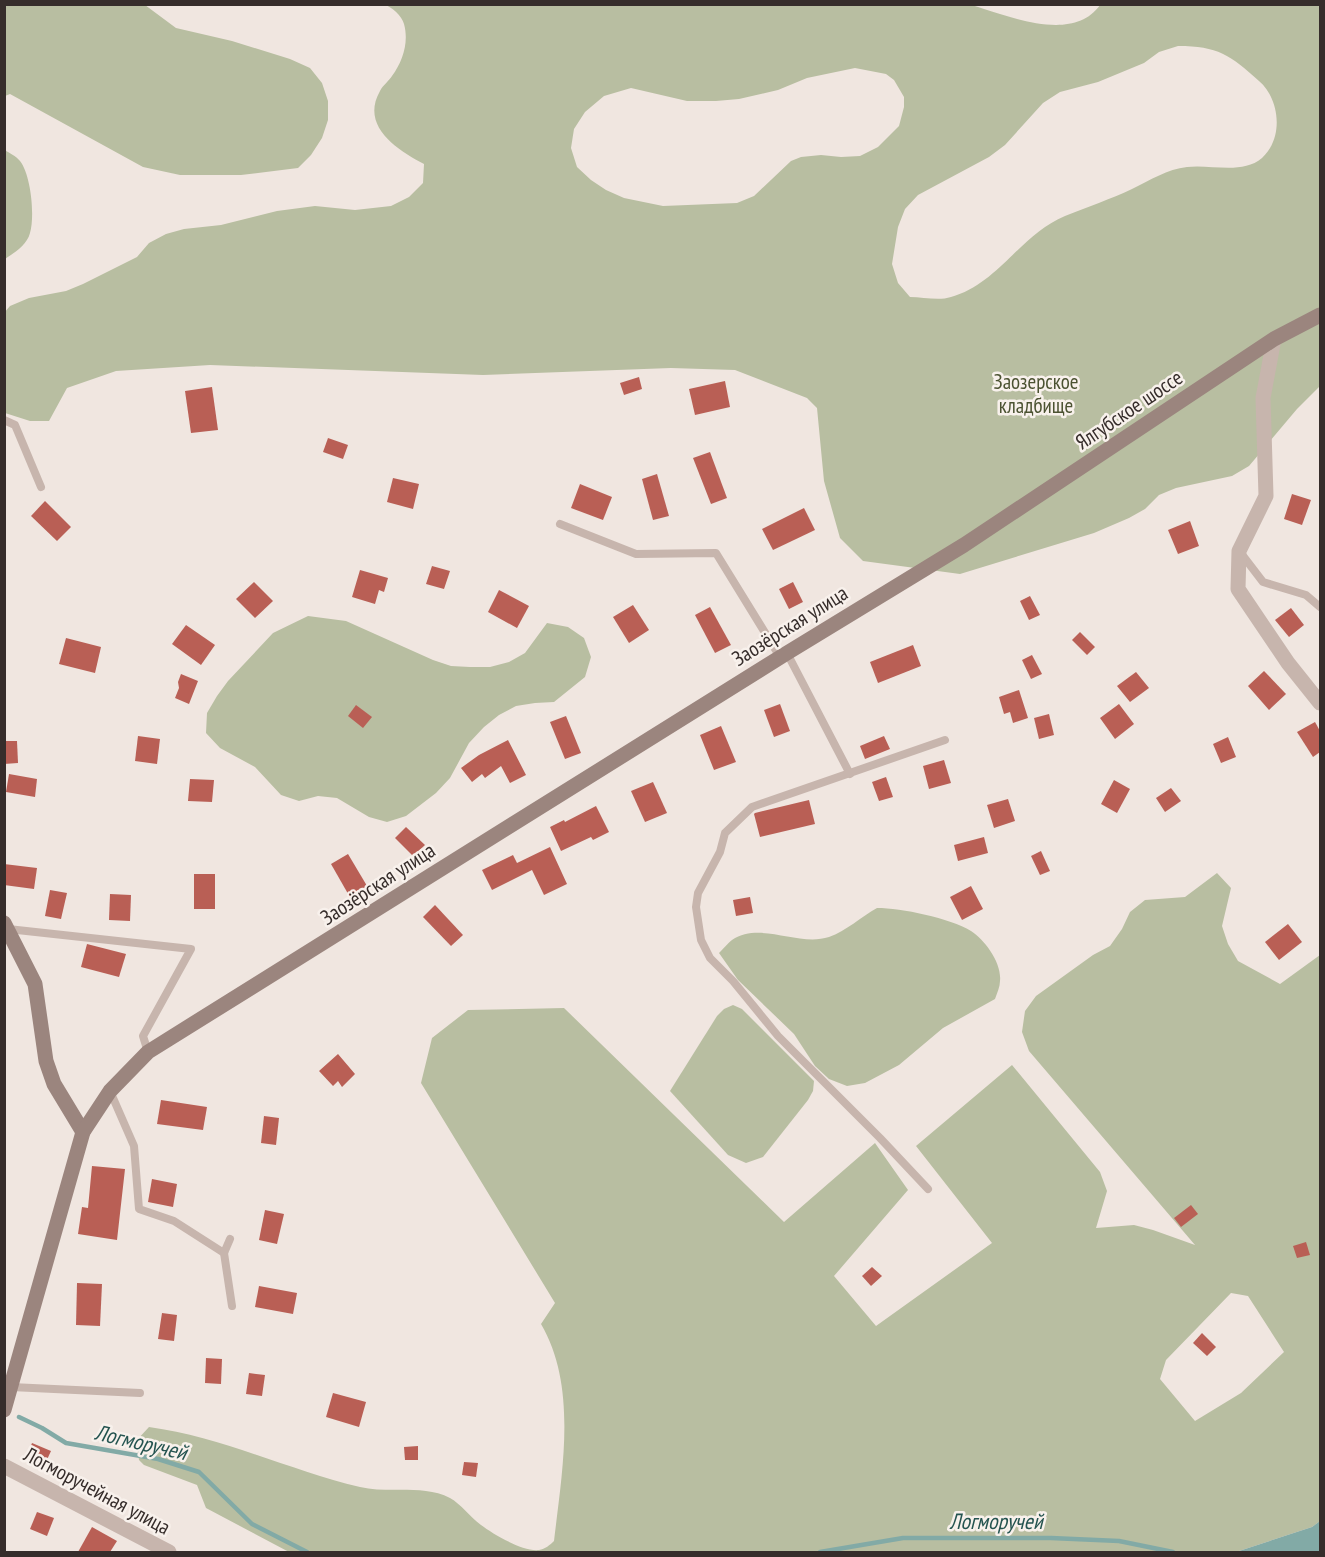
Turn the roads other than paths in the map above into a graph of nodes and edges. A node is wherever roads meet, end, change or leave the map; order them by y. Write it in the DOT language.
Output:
graph roads {
  1 [pos="1320,315"];
  2 [pos="1274,339"];
  3 [pos="4,420"];
  4 [pos="41,487"];
  5 [pos="560,524"];
  6 [pos="964,545"];
  7 [pos="1239,551"];
  8 [pos="1320,608"];
  9 [pos="783,655"];
  10 [pos="1320,703"];
  11 [pos="945,740"];
  12 [pos="850,774"];
  13 [pos="6,926"];
  14 [pos="148,1052"];
  15 [pos="110,1090"];
  16 [pos="83,1132"];
  17 [pos="928,1189"];
  18 [pos="230,1239"];
  19 [pos="224,1252"];
  20 [pos="232,1306"];
  21 [pos="8,1385"];
  22 [pos="140,1393"];
  23 [pos="4,1410"];
  24 [pos="4,1466"];
  25 [pos="170,1552"];
  1 -- 2 [label="street, Ялгубское шоссе"];
  2 -- 6 [label="street, Ялгубское шоссе"];
  2 -- 7 [label="street"];
  3 -- 4 [label="lane"];
  5 -- 9 [label="lane"];
  6 -- 9 [label="street, Заозёрская улица"];
  7 -- 8 [label="lane"];
  7 -- 10 [label="street"];
  9 -- 12 [label="lane"];
  9 -- 14 [label="street, Заозёрская улица"];
  11 -- 12 [label="lane"];
  12 -- 17 [label="lane"];
  13 -- 14 [label="lane"];
  13 -- 16 [label="street"];
  14 -- 15 [label="street, Заозёрская улица"];
  15 -- 16 [label="street, Заозёрская улица"];
  15 -- 19 [label="lane"];
  16 -- 21 [label="street, Заозёрская улица"];
  18 -- 19 [label="lane"];
  19 -- 20 [label="lane"];
  21 -- 22 [label="lane"];
  21 -- 23 [label="street, Заозёрская улица"];
  24 -- 25 [label="street, Логморучейная улица"];
}
